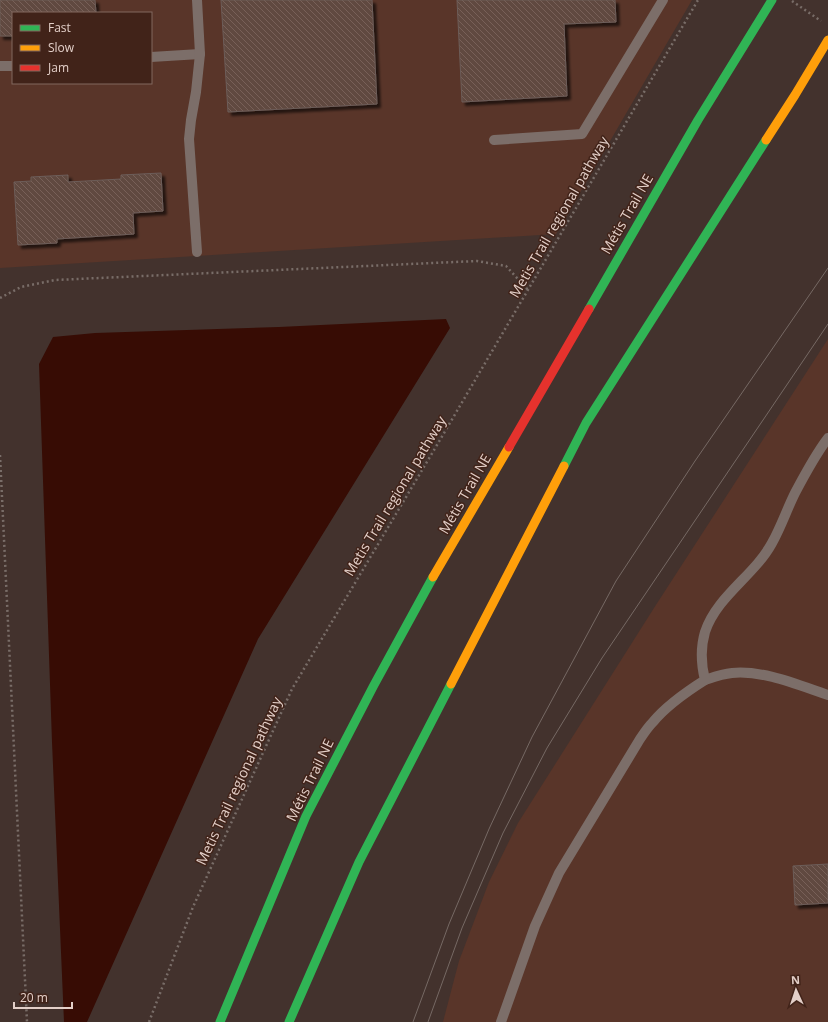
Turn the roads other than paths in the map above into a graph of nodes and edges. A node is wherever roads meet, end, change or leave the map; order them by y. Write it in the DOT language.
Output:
graph roads {
  1 [pos="197,0"];
  2 [pos="663,0"];
  3 [pos="772,0"];
  4 [pos="828,40"];
  5 [pos="200,54"];
  6 [pos="152,57"];
  7 [pos="0,66"];
  8 [pos="12,66"];
  9 [pos="494,140"];
  10 [pos="197,252"];
  11 [pos="828,438"];
  12 [pos="705,680"];
  13 [pos="828,695"];
  14 [pos="220,1022"];
  15 [pos="289,1022"];
  16 [pos="502,1022"];
  1 -- 5 [label="lane"];
  2 -- 9 [label="lane"];
  3 -- 14 [label="main road, Métis Trail NE"];
  4 -- 15 [label="main road"];
  5 -- 6 [label="lane"];
  5 -- 10 [label="lane"];
  7 -- 8 [label="lane"];
  11 -- 12 [label="lane"];
  12 -- 13 [label="lane"];
  12 -- 16 [label="lane"];
}
